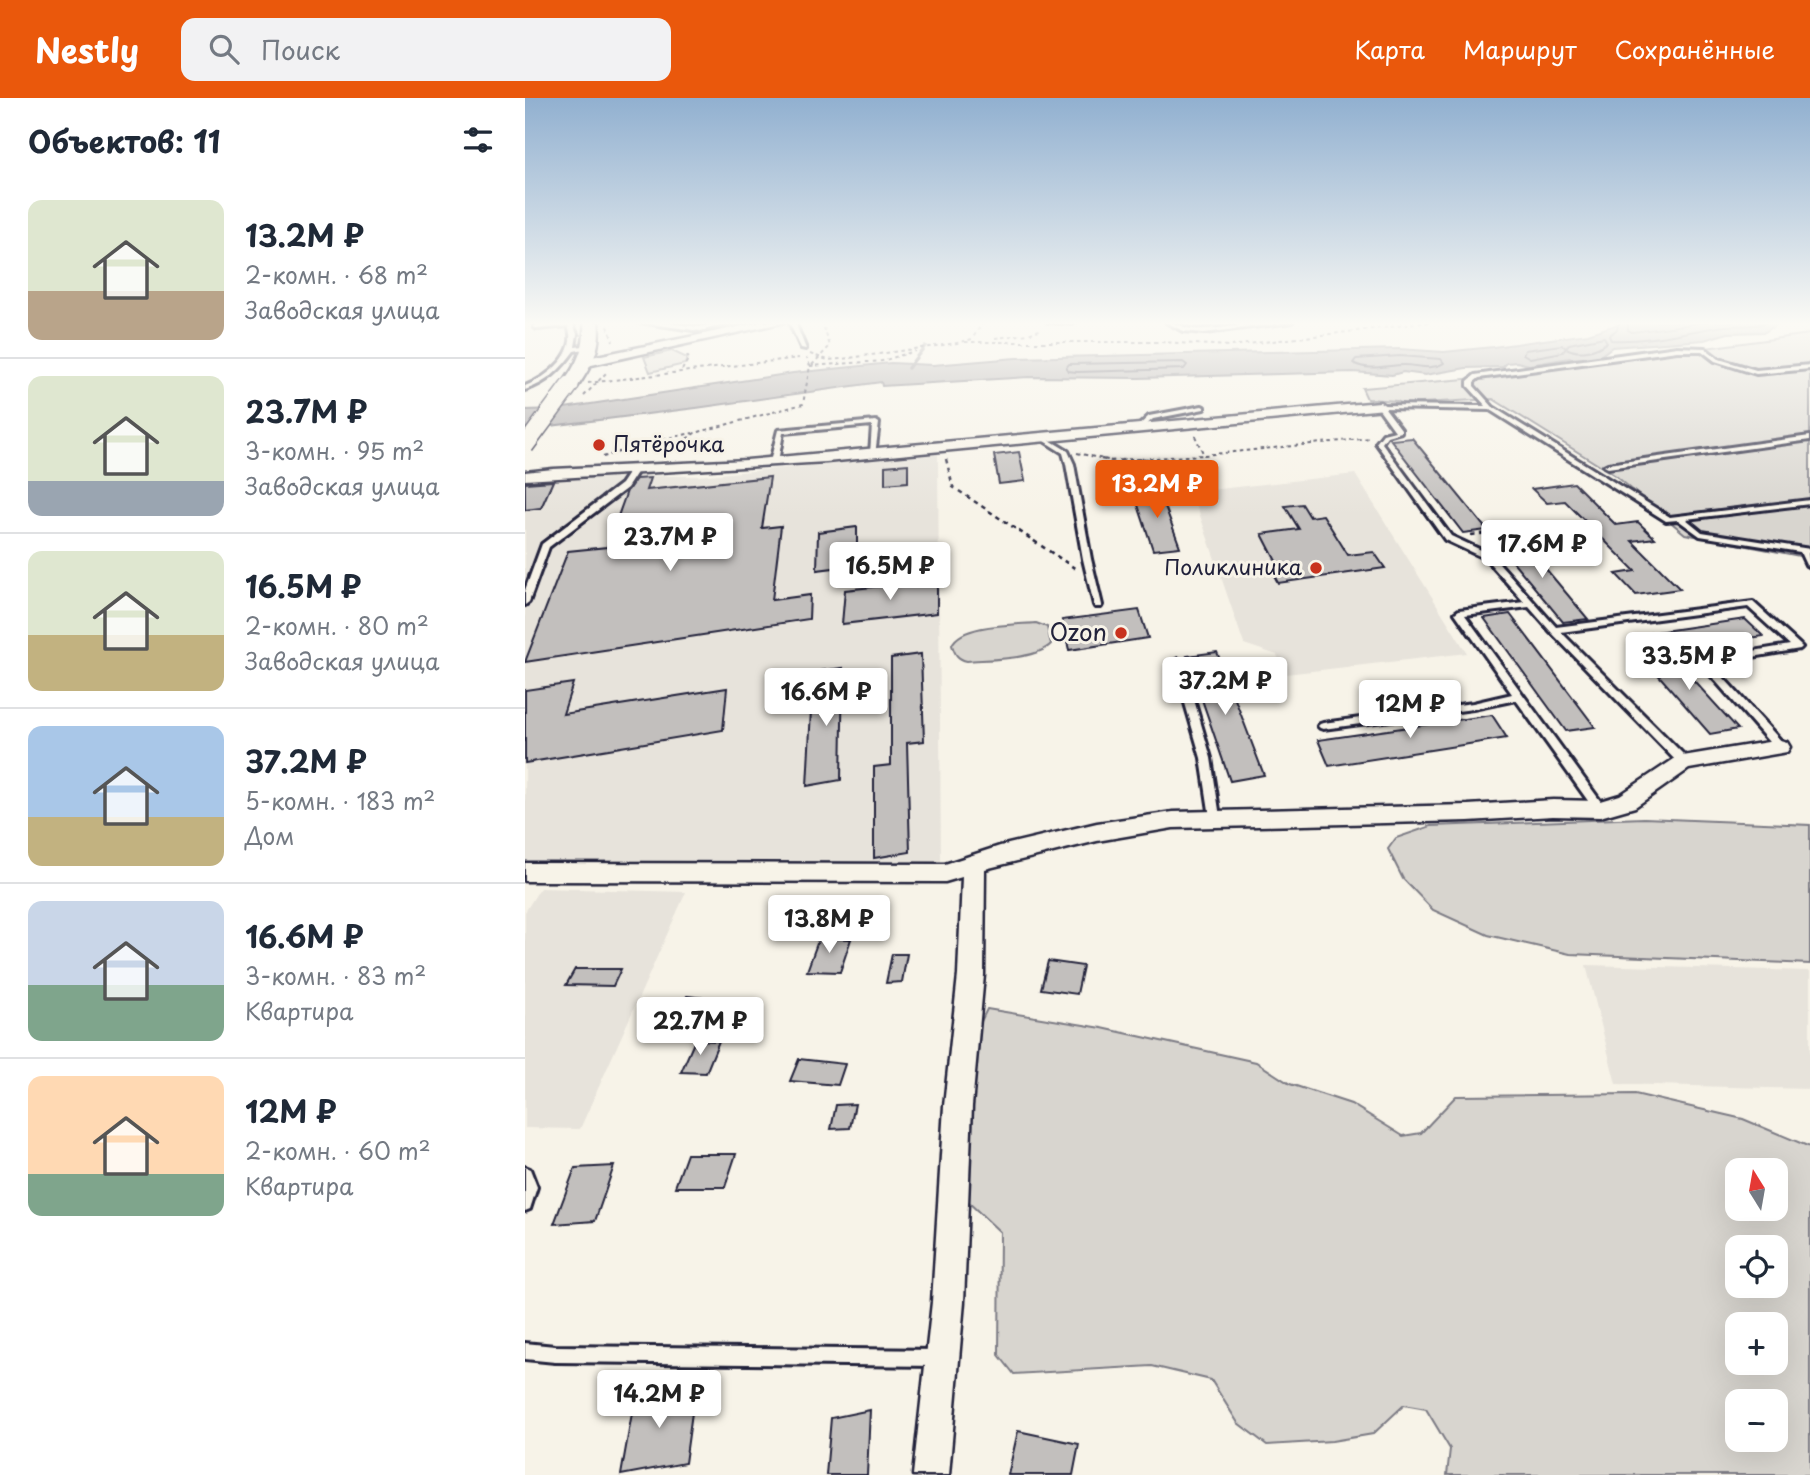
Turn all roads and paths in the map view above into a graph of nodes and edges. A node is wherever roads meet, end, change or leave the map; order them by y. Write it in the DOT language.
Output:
graph roads {
  1 [pos="569,386"];
  2 [pos="808,386"];
  3 [pos="1471,386"];
  4 [pos="1380,406"];
  5 [pos="1202,408"];
  6 [pos="1491,408"];
  7 [pos="1190,424"];
  8 [pos="1137,430"];
  9 [pos="695,433"];
  10 [pos="1384,437"];
  11 [pos="1810,438"];
  12 [pos="1046,440"];
  13 [pos="525,446"];
  14 [pos="1071,450"];
  15 [pos="945,452"];
  16 [pos="873,454"];
  17 [pos="1204,455"];
  18 [pos="603,457"];
  19 [pos="774,462"];
  20 [pos="1608,466"];
  21 [pos="641,471"];
  22 [pos="525,476"];
  23 [pos="1810,502"];
  24 [pos="1679,518"];
  25 [pos="1534,528"];
  26 [pos="1448,538"];
  27 [pos="1807,551"];
  28 [pos="539,565"];
  29 [pos="1810,565"];
  30 [pos="525,566"];
  31 [pos="1092,579"];
  32 [pos="525,602"];
  33 [pos="1529,604"];
  34 [pos="1098,605"];
  35 [pos="1554,630"];
  36 [pos="1178,662"];
  37 [pos="1519,696"];
  38 [pos="1323,726"];
  39 [pos="1780,747"];
  40 [pos="1684,762"];
  41 [pos="1600,809"];
  42 [pos="1215,817"];
  43 [pos="974,864"];
  44 [pos="525,872"];
  45 [pos="525,1174"];
  46 [pos="525,1205"];
  47 [pos="525,1351"];
  48 [pos="942,1358"];
  49 [pos="931,1475"];
  1 -- 13 [label="street, bridge"];
  2 -- 9 [label="path"];
  3 -- 6 [label="lane"];
  4 -- 6 [label="lane"];
  4 -- 7 [label="street"];
  4 -- 10 [label="lane"];
  5 -- 8 [label="lane"];
  6 -- 24 [label="lane"];
  7 -- 8 [label="street"];
  7 -- 17 [label="path"];
  8 -- 12 [label="street"];
  9 -- 18 [label="path"];
  9 -- 21 [label="path"];
  10 -- 17 [label="path"];
  10 -- 26 [label="lane"];
  11 -- 20 [label="lane"];
  12 -- 16 [label="street"];
  12 -- 31 [label="lane"];
  14 -- 17 [label="path"];
  15 -- 31 [label="path"];
  16 -- 19 [label="street"];
  16 -- 19 [label="lane"];
  19 -- 21 [label="street"];
  21 -- 22 [label="street"];
  21 -- 28 [label="lane"];
  23 -- 24 [label="lane"];
  24 -- 27 [label="lane"];
  25 -- 26 [label="path"];
  26 -- 33 [label="lane"];
  27 -- 29 [label="lane"];
  28 -- 30 [label="lane"];
  28 -- 32 [label="lane"];
  31 -- 34 [label="lane"];
  33 -- 35 [label="lane"];
  33 -- 37 [label="lane"];
  35 -- 39 [label="lane"];
  35 -- 40 [label="lane"];
  36 -- 42 [label="lane"];
  37 -- 38 [label="lane"];
  37 -- 41 [label="lane"];
  39 -- 40 [label="street"];
  40 -- 41 [label="street"];
  41 -- 42 [label="street"];
  42 -- 43 [label="street"];
  43 -- 44 [label="street"];
  43 -- 48 [label="street"];
  45 -- 46 [label="lane"];
  47 -- 48 [label="lane"];
  48 -- 49 [label="street"];
}
